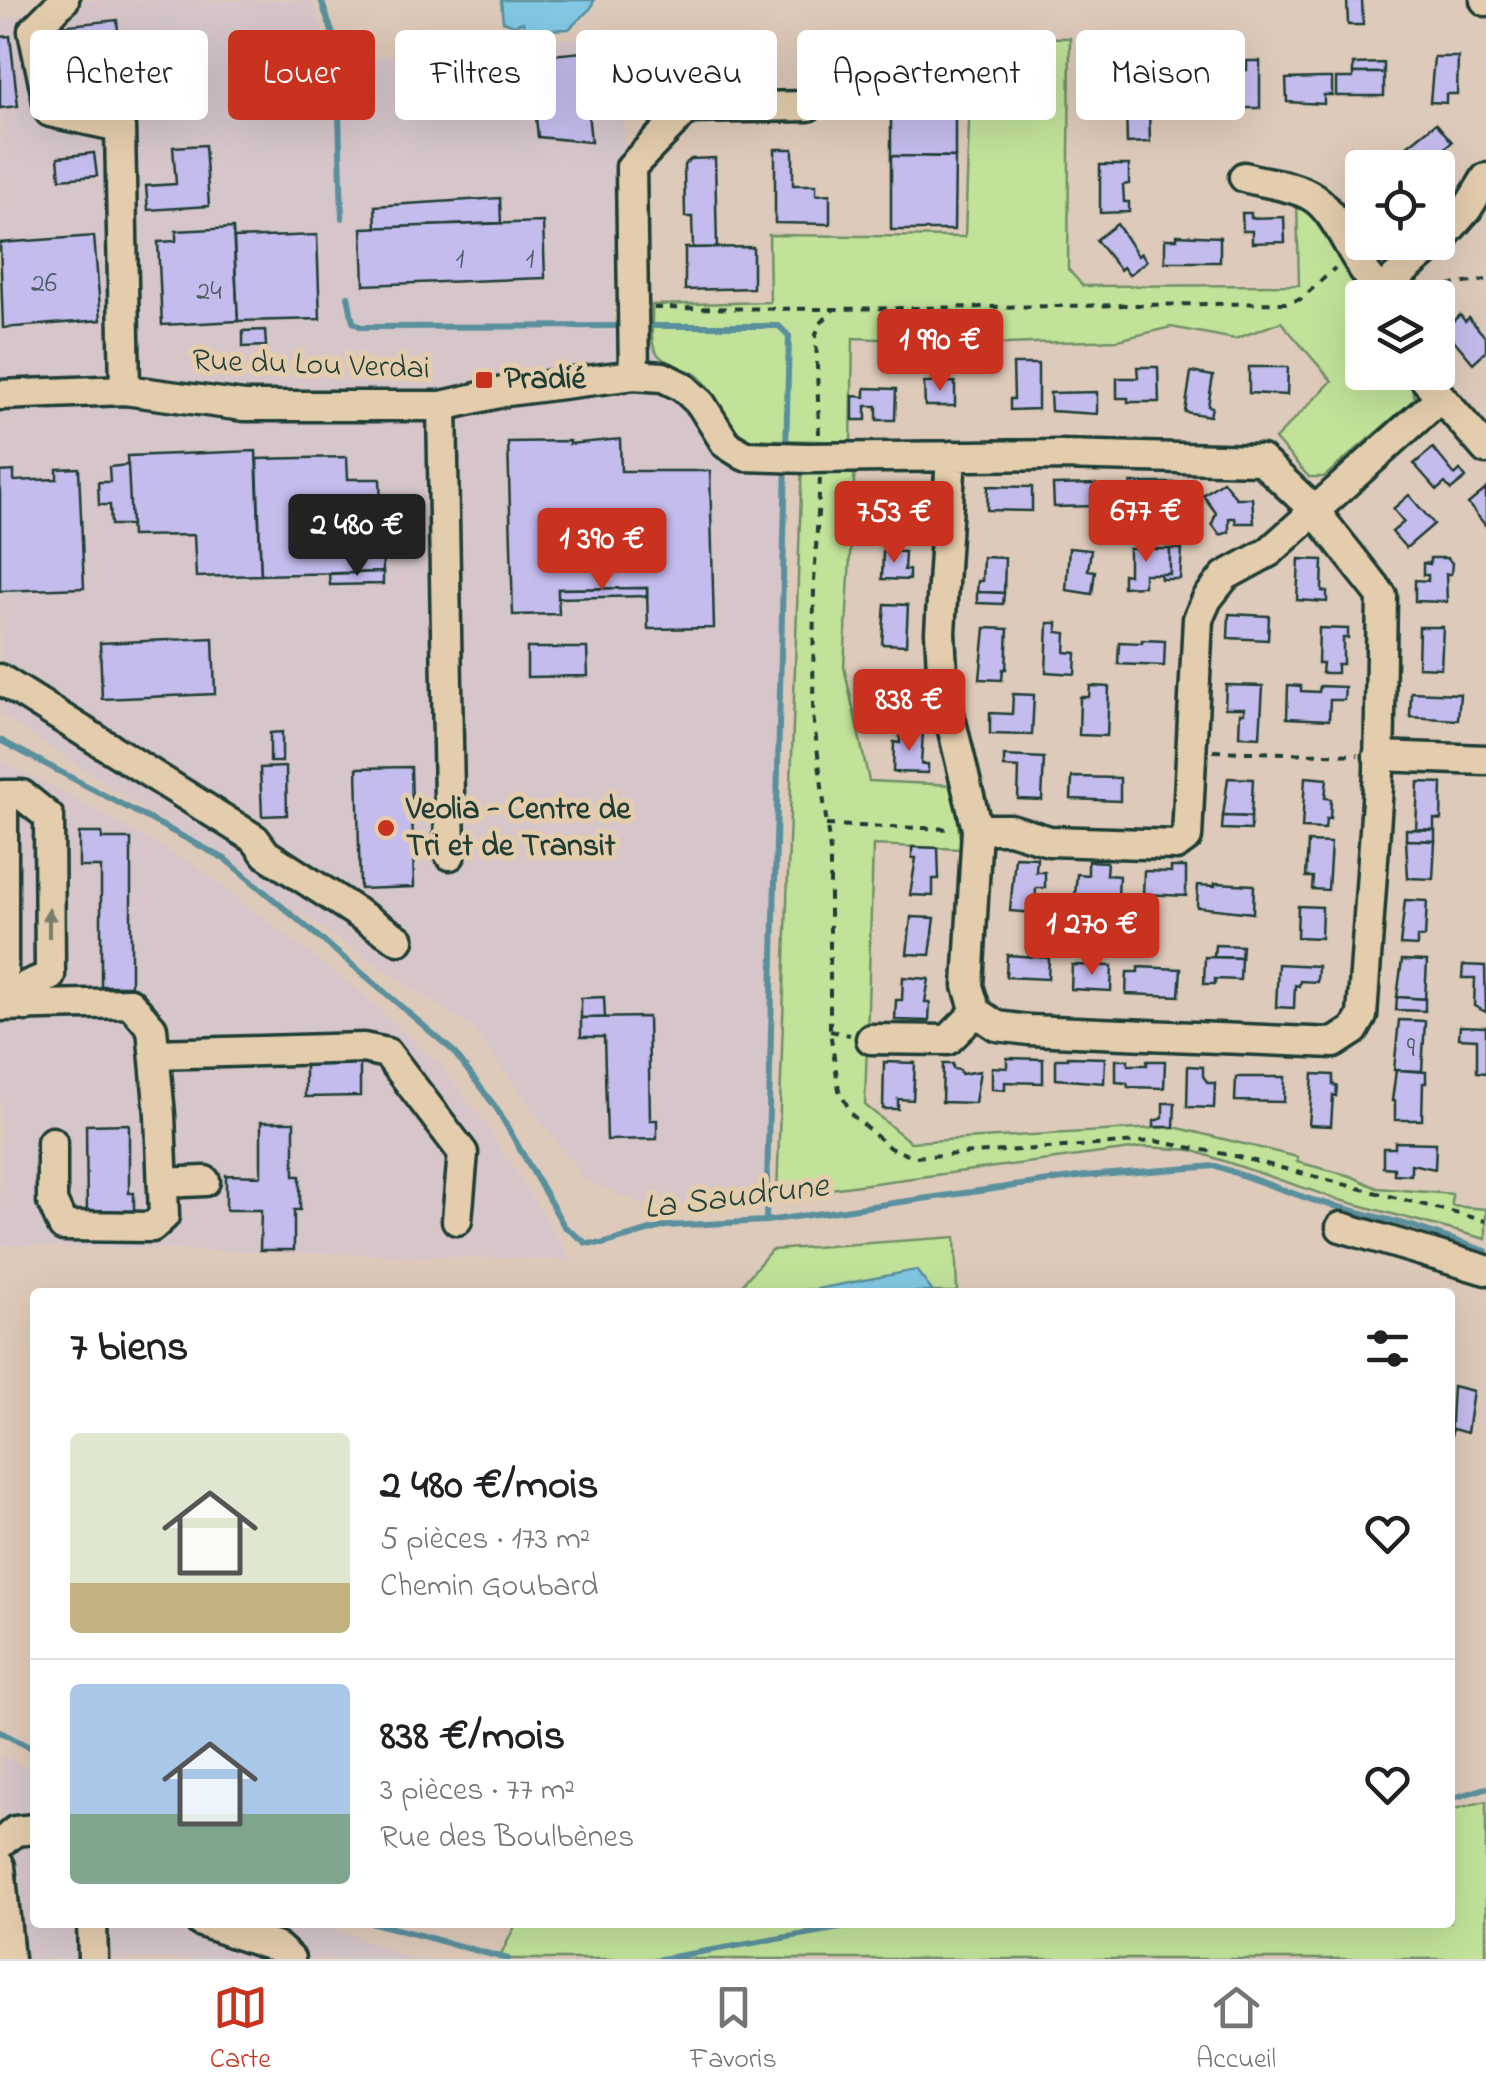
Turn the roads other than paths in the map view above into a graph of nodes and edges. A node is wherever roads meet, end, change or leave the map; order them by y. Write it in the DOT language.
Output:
graph roads {
  1 [pos="64,0"];
  2 [pos="797,106"];
  3 [pos="1244,177"];
  4 [pos="1485,183"];
  5 [pos="1455,220"];
  6 [pos="1416,260"];
  7 [pos="1371,280"];
  8 [pos="1393,280"];
  9 [pos="634,375"];
  10 [pos="125,390"];
  11 [pos="1434,390"];
  12 [pos="2,397"];
  13 [pos="1440,398"];
  14 [pos="442,406"];
  15 [pos="1486,449"];
  16 [pos="951,456"];
  17 [pos="1313,509"];
  18 [pos="0,679"];
  19 [pos="0,698"];
  20 [pos="1486,760"];
  21 [pos="1379,764"];
  22 [pos="976,830"];
  23 [pos="266,854"];
  24 [pos="450,856"];
  25 [pos="399,940"];
  26 [pos="12,997"];
  27 [pos="976,1012"];
  28 [pos="871,1039"];
  29 [pos="154,1054"];
  30 [pos="52,1142"];
  31 [pos="205,1181"];
  32 [pos="163,1183"];
  33 [pos="456,1220"];
  34 [pos="1341,1227"];
  35 [pos="1486,1270"];
  36 [pos="30,1830"];
  37 [pos="0,1844"];
  38 [pos="0,1866"];
  39 [pos="92,1928"];
  40 [pos="219,1928"];
  41 [pos="9,1959"];
  42 [pos="93,1959"];
  43 [pos="290,1959"];
  1 -- 10 [label="street"];
  2 -- 9 [label="street"];
  3 -- 7 [label="street"];
  4 -- 5 [label="street"];
  6 -- 8 [label="street"];
  9 -- 14 [label="street, Rue du Lou Verdai"];
  9 -- 16 [label="street, Rue du Lou Verdai"];
  10 -- 12 [label="street, Rue du Lou Verdai"];
  10 -- 14 [label="street, Rue du Lou Verdai"];
  11 -- 13 [label="street"];
  13 -- 15 [label="street"];
  13 -- 17 [label="street"];
  14 -- 24 [label="street"];
  16 -- 17 [label="street, Rue du Lou Verdai"];
  16 -- 22 [label="street"];
  17 -- 21 [label="street, Rue du Lou Verdai"];
  17 -- 22 [label="street"];
  18 -- 23 [label="street"];
  19 -- 23 [label="street"];
  20 -- 21 [label="street"];
  21 -- 27 [label="street, Rue du Lou Verdai"];
  22 -- 27 [label="street"];
  23 -- 25 [label="street"];
  26 -- 26 [label="street, one-way"];
  26 -- 29 [label="street"];
  27 -- 28 [label="street"];
  29 -- 32 [label="street"];
  29 -- 33 [label="street"];
  30 -- 32 [label="street"];
  31 -- 32 [label="street"];
  34 -- 35 [label="street"];
  36 -- 37 [label="street"];
  38 -- 41 [label="street"];
  39 -- 42 [label="street"];
  40 -- 43 [label="street"];
}
